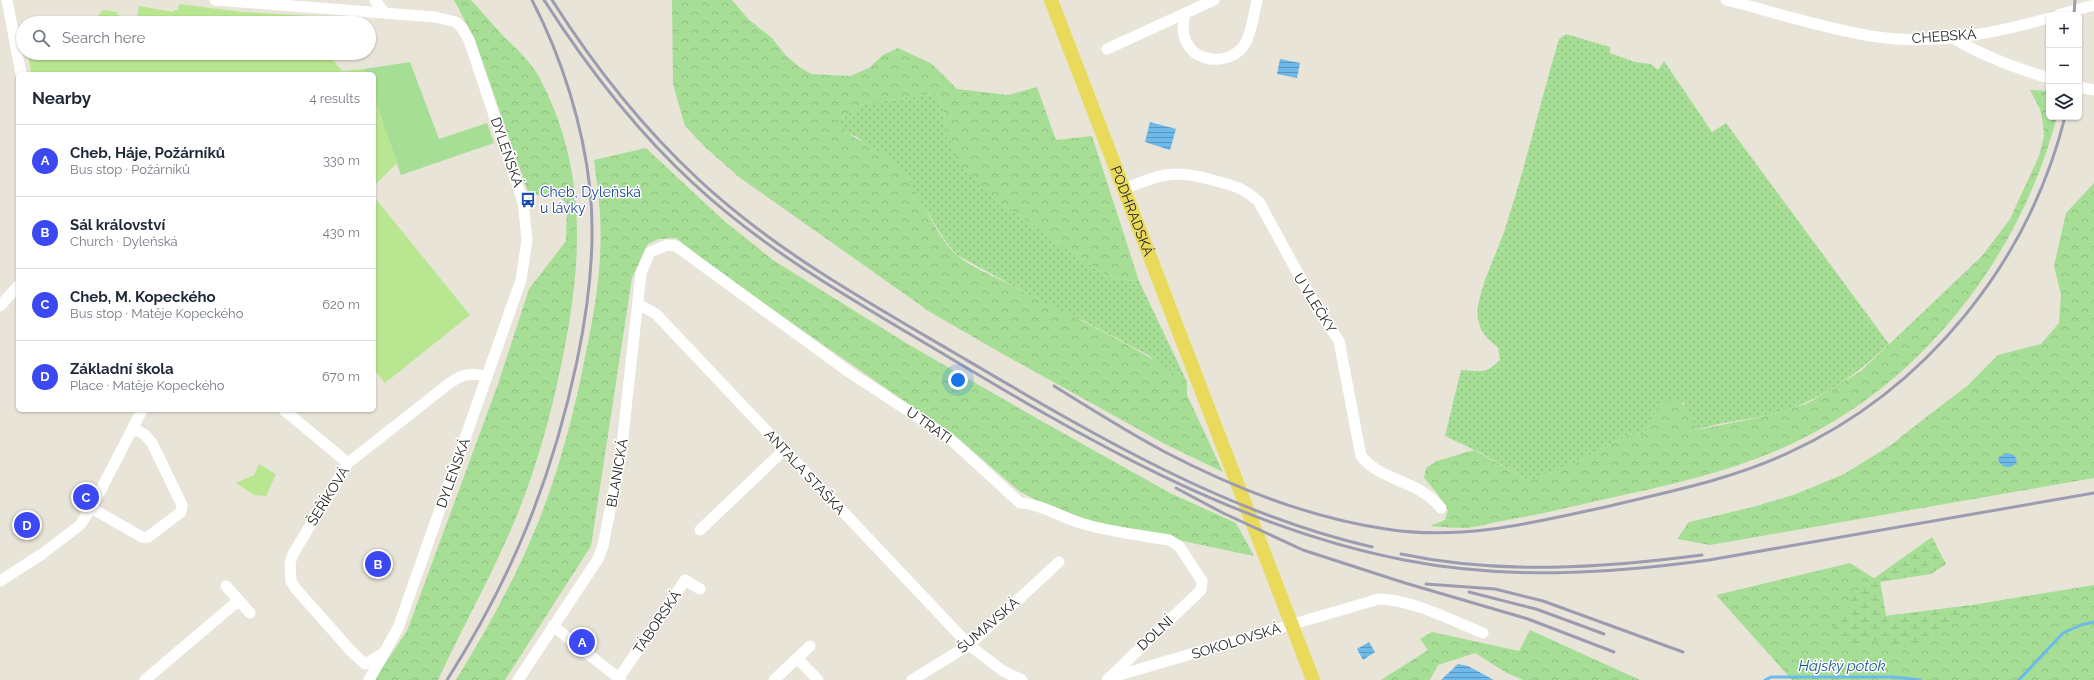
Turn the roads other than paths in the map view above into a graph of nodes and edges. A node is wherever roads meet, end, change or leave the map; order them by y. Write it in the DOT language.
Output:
graph roads {
  1 [pos="8,0"];
  2 [pos="215,0"];
  3 [pos="375,0"];
  4 [pos="1051,0"];
  5 [pos="1214,0"];
  6 [pos="1257,0"];
  7 [pos="1726,0"];
  8 [pos="2094,5"];
  9 [pos="384,12"];
  10 [pos="2069,12"];
  11 [pos="1185,14"];
  12 [pos="2046,19"];
  13 [pos="1953,38"];
  14 [pos="16,46"];
  15 [pos="1107,49"];
  16 [pos="19,60"];
  17 [pos="21,72"];
  18 [pos="2046,77"];
  19 [pos="2082,88"];
  20 [pos="2094,90"];
  21 [pos="1124,189"];
  22 [pos="658,247"];
  23 [pos="14,297"];
  24 [pos="638,304"];
  25 [pos="0,306"];
  26 [pos="487,377"];
  27 [pos="141,412"];
  28 [pos="286,412"];
  29 [pos="133,428"];
  30 [pos="784,450"];
  31 [pos="348,463"];
  32 [pos="91,508"];
  33 [pos="1441,508"];
  34 [pos="700,530"];
  35 [pos="1059,562"];
  36 [pos="0,581"];
  37 [pos="1202,581"];
  38 [pos="226,586"];
  39 [pos="700,589"];
  40 [pos="239,600"];
  41 [pos="250,613"];
  42 [pos="553,626"];
  43 [pos="1483,633"];
  44 [pos="969,645"];
  45 [pos="810,646"];
  46 [pos="386,652"];
  47 [pos="798,659"];
  48 [pos="365,664"];
  49 [pos="620,679"];
  50 [pos="146,680"];
  51 [pos="369,680"];
  52 [pos="518,680"];
  53 [pos="774,680"];
  54 [pos="818,680"];
  55 [pos="912,680"];
  56 [pos="1022,680"];
  57 [pos="1106,680"];
  58 [pos="1313,680"];
  1 -- 14 [label="street"];
  2 -- 9 [label="street, DYLEŇSKÁ"];
  3 -- 9 [label="street"];
  4 -- 21 [label="main road, PODHRADSKÁ"];
  5 -- 11 [label="street"];
  6 -- 11 [label="street"];
  7 -- 13 [label="street, CHEBSKÁ"];
  8 -- 10 [label="street"];
  9 -- 26 [label="street, DYLEŇSKÁ"];
  11 -- 15 [label="street"];
  12 -- 13 [label="street, CHEBSKÁ"];
  13 -- 18 [label="street"];
  16 -- 17 [label="street"];
  19 -- 20 [label="street"];
  21 -- 33 [label="street, U VLEČKY"];
  21 -- 58 [label="main road, PODHRADSKÁ"];
  22 -- 24 [label="street, BLANICKÁ"];
  22 -- 37 [label="street, U TRATI"];
  23 -- 25 [label="street"];
  24 -- 30 [label="street, ANTALA STAŠKA"];
  24 -- 42 [label="street, BLANICKÁ"];
  26 -- 31 [label="street, ŠEŘÍKOVÁ"];
  26 -- 46 [label="street, DYLEŇSKÁ"];
  27 -- 29 [label="street"];
  28 -- 31 [label="street"];
  29 -- 32 [label="street"];
  29 -- 32 [label="street"];
  30 -- 34 [label="street"];
  30 -- 44 [label="street, ANTALA STAŠKA"];
  31 -- 48 [label="street, ŠEŘÍKOVÁ"];
  32 -- 36 [label="street"];
  35 -- 44 [label="street, ŠUMAVSKÁ"];
  37 -- 57 [label="street, DOLNÍ"];
  38 -- 40 [label="street"];
  39 -- 49 [label="street, TÁBORSKÁ"];
  40 -- 41 [label="street"];
  40 -- 50 [label="street"];
  42 -- 49 [label="street"];
  42 -- 52 [label="street, BLANICKÁ"];
  43 -- 57 [label="street, SOKOLOVSKÁ"];
  44 -- 55 [label="street, ŠUMAVSKÁ"];
  44 -- 56 [label="street"];
  45 -- 47 [label="street"];
  46 -- 48 [label="street"];
  46 -- 51 [label="street, DYLEŇSKÁ"];
  47 -- 53 [label="street"];
  47 -- 54 [label="street"];
  48 -- 51 [label="street, ŠEŘÍKOVÁ"];
}
